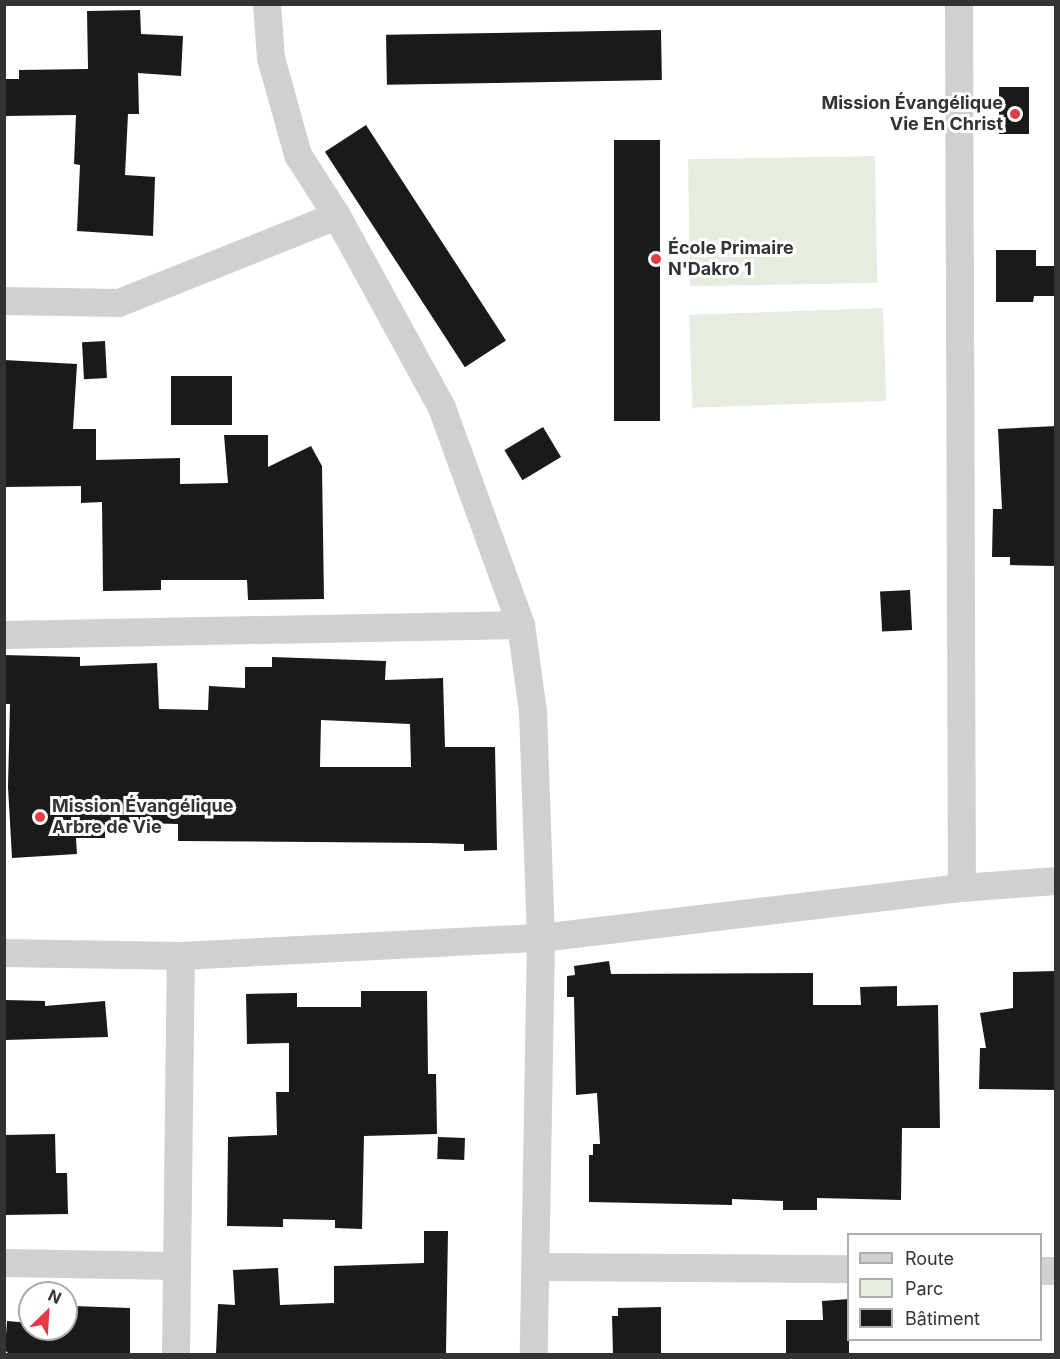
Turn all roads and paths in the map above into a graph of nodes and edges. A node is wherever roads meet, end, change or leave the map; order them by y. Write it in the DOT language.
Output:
graph roads {
  1 [pos="267,4"];
  2 [pos="959,4"];
  3 [pos="337,216"];
  4 [pos="4,301"];
  5 [pos="521,625"];
  6 [pos="4,635"];
  7 [pos="1056,881"];
  8 [pos="962,888"];
  9 [pos="541,938"];
  10 [pos="4,953"];
  11 [pos="181,956"];
  12 [pos="4,1263"];
  13 [pos="176,1266"];
  14 [pos="536,1267"];
  15 [pos="847,1269"];
  16 [pos="176,1354"];
  17 [pos="534,1354"];
  1 -- 3 [label="street"];
  2 -- 8 [label="street"];
  3 -- 4 [label="street"];
  3 -- 5 [label="street"];
  5 -- 6 [label="street"];
  5 -- 9 [label="street"];
  7 -- 8 [label="street"];
  8 -- 9 [label="street"];
  9 -- 11 [label="street"];
  9 -- 14 [label="street"];
  10 -- 11 [label="street"];
  11 -- 13 [label="street"];
  12 -- 13 [label="street"];
  13 -- 16 [label="street"];
  14 -- 15 [label="street"];
  14 -- 17 [label="street"];
}
